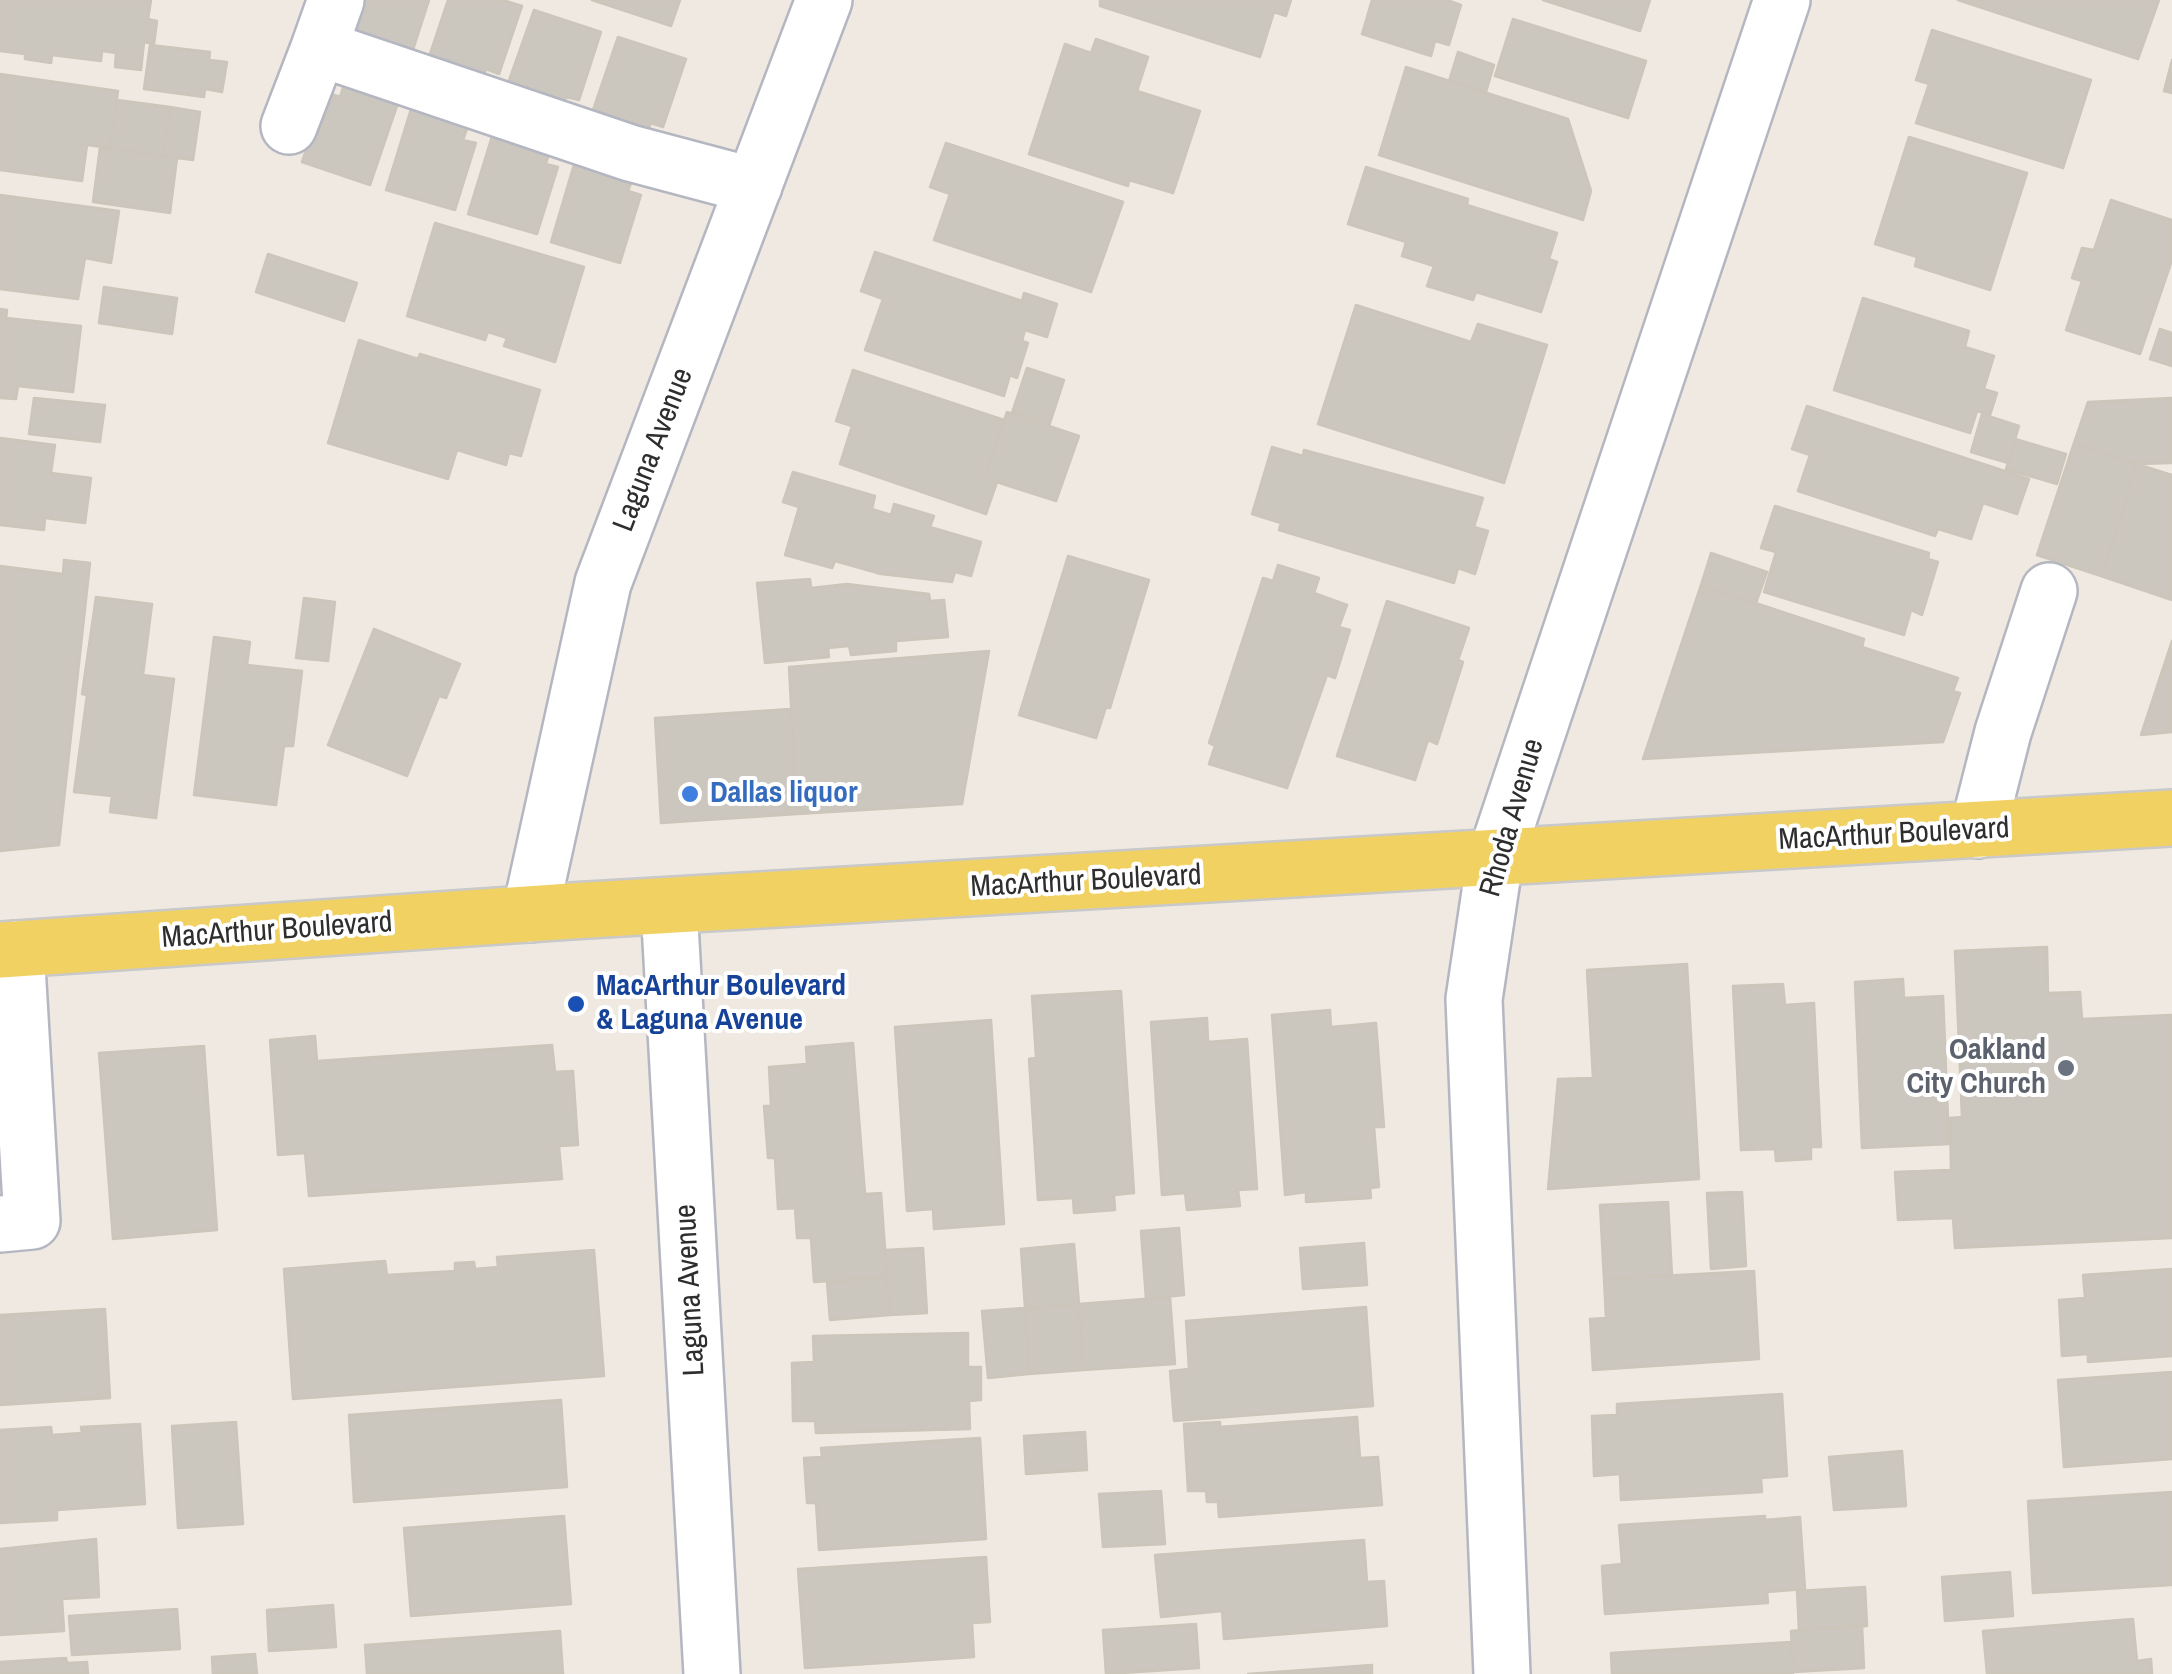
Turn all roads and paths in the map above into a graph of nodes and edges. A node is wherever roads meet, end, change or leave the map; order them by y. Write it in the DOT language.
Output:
graph roads {
  1 [pos="824,0"];
  2 [pos="1782,0"];
  3 [pos="327,24"];
  4 [pos="290,126"];
  5 [pos="754,186"];
  6 [pos="2049,591"];
  7 [pos="2172,818"];
  8 [pos="1978,830"];
  9 [pos="1495,860"];
  10 [pos="670,906"];
  11 [pos="530,914"];
  12 [pos="8,949"];
  13 [pos="0,1224"];
  14 [pos="712,1674"];
  15 [pos="1502,1674"];
  1 -- 5 [label="street, Laguna Avenue"];
  2 -- 9 [label="street, Rhoda Avenue"];
  3 -- 4 [label="street"];
  3 -- 5 [label="street"];
  5 -- 11 [label="street, Laguna Avenue"];
  6 -- 8 [label="street"];
  7 -- 8 [label="main road, MacArthur Boulevard"];
  8 -- 9 [label="main road, MacArthur Boulevard"];
  9 -- 10 [label="main road, MacArthur Boulevard"];
  9 -- 15 [label="street, Rhoda Avenue"];
  10 -- 11 [label="main road, MacArthur Boulevard"];
  10 -- 14 [label="street, Laguna Avenue"];
  11 -- 12 [label="main road, MacArthur Boulevard"];
  12 -- 13 [label="street"];
}
